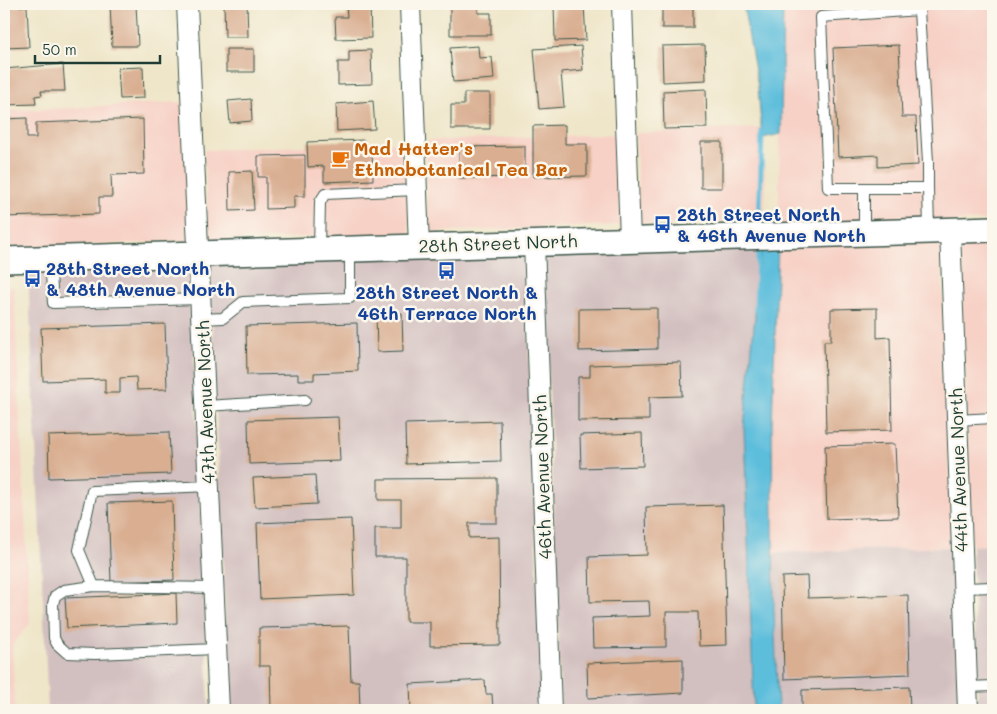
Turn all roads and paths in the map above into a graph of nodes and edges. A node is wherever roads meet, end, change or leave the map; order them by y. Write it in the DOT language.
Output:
graph roads {
  1 [pos="187,4"];
  2 [pos="410,4"];
  3 [pos="622,4"];
  4 [pos="864,188"];
  5 [pos="928,188"];
  6 [pos="417,190"];
  7 [pos="993,229"];
  8 [pos="939,230"];
  9 [pos="864,233"];
  10 [pos="630,240"];
  11 [pos="534,243"];
  12 [pos="419,247"];
  13 [pos="350,249"];
  14 [pos="319,250"];
  15 [pos="200,254"];
  16 [pos="4,260"];
  17 [pos="50,260"];
  18 [pos="201,299"];
  19 [pos="202,319"];
  20 [pos="305,400"];
  21 [pos="206,406"];
  22 [pos="993,418"];
  23 [pos="957,420"];
  24 [pos="210,486"];
  25 [pos="94,586"];
  26 [pos="993,587"];
  27 [pos="214,588"];
  28 [pos="964,588"];
  29 [pos="216,649"];
  30 [pos="993,686"];
  31 [pos="968,688"];
  32 [pos="219,710"];
  33 [pos="551,710"];
  34 [pos="968,710"];
  1 -- 15 [label="street, 47th Avenue North"];
  2 -- 6 [label="street"];
  3 -- 10 [label="street"];
  4 -- 5 [label="lane"];
  4 -- 5 [label="lane"];
  4 -- 9 [label="lane"];
  5 -- 8 [label="lane"];
  6 -- 12 [label="street"];
  6 -- 14 [label="lane"];
  7 -- 8 [label="street, 28th Street North"];
  8 -- 9 [label="street, 28th Street North"];
  8 -- 23 [label="street, 44th Avenue North"];
  9 -- 10 [label="street, 28th Street North"];
  10 -- 11 [label="street, 28th Street North"];
  11 -- 12 [label="street, 28th Street North"];
  11 -- 33 [label="street, 46th Avenue North"];
  12 -- 13 [label="street, 28th Street North"];
  13 -- 14 [label="street, 28th Street North"];
  13 -- 19 [label="lane"];
  14 -- 15 [label="street, 28th Street North"];
  15 -- 17 [label="street, 28th Street North"];
  15 -- 18 [label="street, 47th Avenue North"];
  16 -- 17 [label="street, 28th Street North"];
  17 -- 18 [label="lane"];
  18 -- 19 [label="street, 47th Avenue North"];
  19 -- 21 [label="street, 47th Avenue North"];
  20 -- 21 [label="lane"];
  21 -- 24 [label="street, 47th Avenue North"];
  22 -- 23 [label="lane"];
  23 -- 28 [label="street, 44th Avenue North"];
  24 -- 25 [label="lane"];
  24 -- 27 [label="street, 47th Avenue North"];
  25 -- 27 [label="lane"];
  25 -- 29 [label="lane"];
  26 -- 28 [label="lane"];
  27 -- 29 [label="street, 47th Avenue North"];
  28 -- 31 [label="street, 44th Avenue North"];
  29 -- 32 [label="street, 47th Avenue North"];
  30 -- 31 [label="lane"];
  31 -- 34 [label="street, 44th Avenue North"];
}
